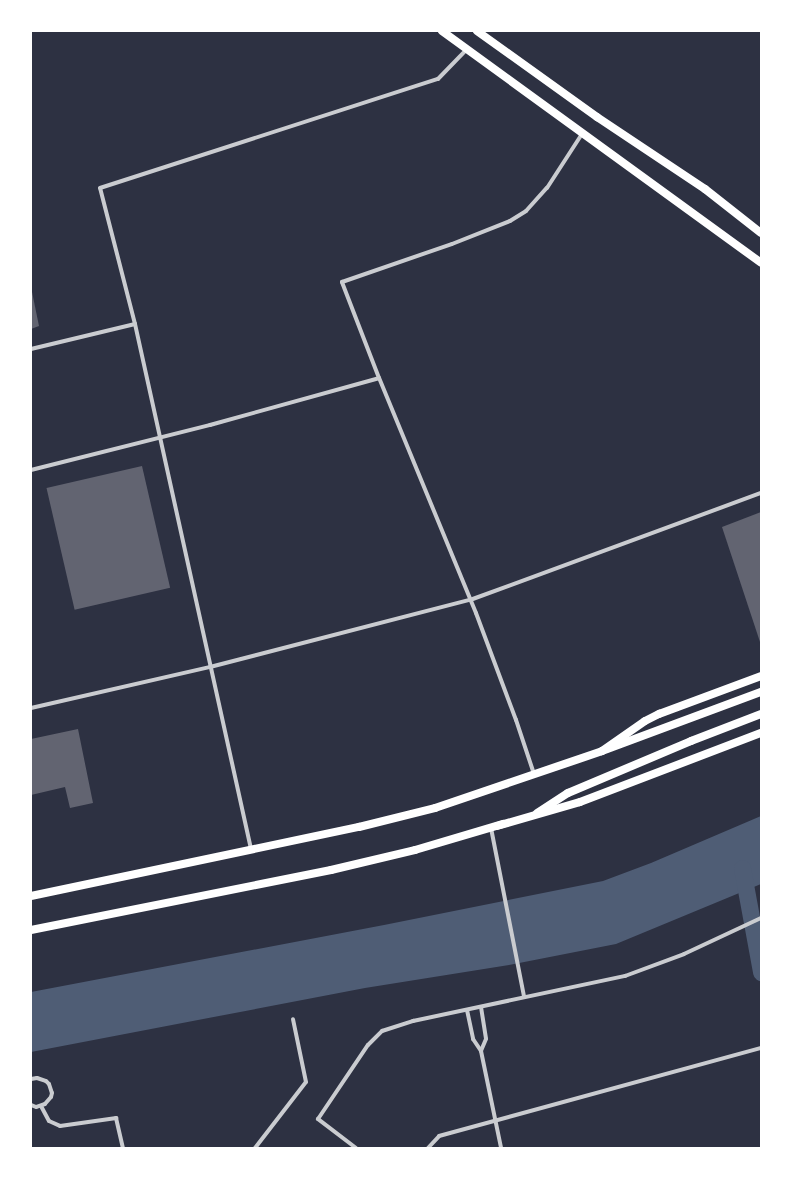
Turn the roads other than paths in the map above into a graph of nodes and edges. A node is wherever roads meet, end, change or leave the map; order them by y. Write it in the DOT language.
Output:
graph roads {
  1 [pos="442,31"];
  2 [pos="477,31"];
  3 [pos="468,49"];
  4 [pos="582,134"];
  5 [pos="761,233"];
  6 [pos="761,263"];
  7 [pos="135,324"];
  8 [pos="31,349"];
  9 [pos="379,378"];
  10 [pos="160,438"];
  11 [pos="31,470"];
  12 [pos="761,493"];
  13 [pos="470,600"];
  14 [pos="210,667"];
  15 [pos="761,676"];
  16 [pos="761,692"];
  17 [pos="31,708"];
  18 [pos="761,714"];
  19 [pos="761,733"];
  20 [pos="602,751"];
  21 [pos="534,775"];
  22 [pos="494,827"];
  23 [pos="251,850"];
  24 [pos="31,896"];
  25 [pos="760,919"];
  26 [pos="31,930"];
  27 [pos="524,996"];
  28 [pos="481,1007"];
  29 [pos="467,1010"];
  30 [pos="293,1019"];
  31 [pos="761,1048"];
  32 [pos="481,1051"];
  33 [pos="31,1079"];
  34 [pos="31,1105"];
  35 [pos="41,1106"];
  36 [pos="496,1122"];
  37 [pos="123,1148"];
  38 [pos="255,1148"];
  39 [pos="356,1148"];
  40 [pos="428,1148"];
  41 [pos="501,1148"];
  1 -- 3 [label="main road"];
  2 -- 5 [label="main road"];
  3 -- 4 [label="main road"];
  3 -- 7 [label="street"];
  4 -- 6 [label="main road"];
  4 -- 9 [label="street"];
  7 -- 8 [label="street"];
  7 -- 10 [label="street"];
  9 -- 10 [label="street"];
  9 -- 13 [label="street"];
  10 -- 11 [label="street"];
  10 -- 14 [label="street"];
  12 -- 13 [label="street"];
  13 -- 14 [label="street"];
  13 -- 21 [label="street"];
  14 -- 17 [label="street"];
  14 -- 23 [label="street"];
  15 -- 20 [label="main road"];
  16 -- 20 [label="main road"];
  18 -- 22 [label="main road"];
  19 -- 22 [label="main road"];
  20 -- 21 [label="main road"];
  21 -- 23 [label="main road"];
  22 -- 26 [label="main road"];
  22 -- 27 [label="street"];
  23 -- 24 [label="main road"];
  25 -- 27 [label="street"];
  27 -- 28 [label="street"];
  28 -- 29 [label="street"];
  28 -- 32 [label="street"];
  29 -- 32 [label="street"];
  29 -- 39 [label="street"];
  30 -- 38 [label="street"];
  31 -- 36 [label="street"];
  32 -- 36 [label="street"];
  33 -- 35 [label="street"];
  34 -- 35 [label="street"];
  35 -- 37 [label="street"];
  36 -- 40 [label="street"];
  36 -- 41 [label="street"];
}
